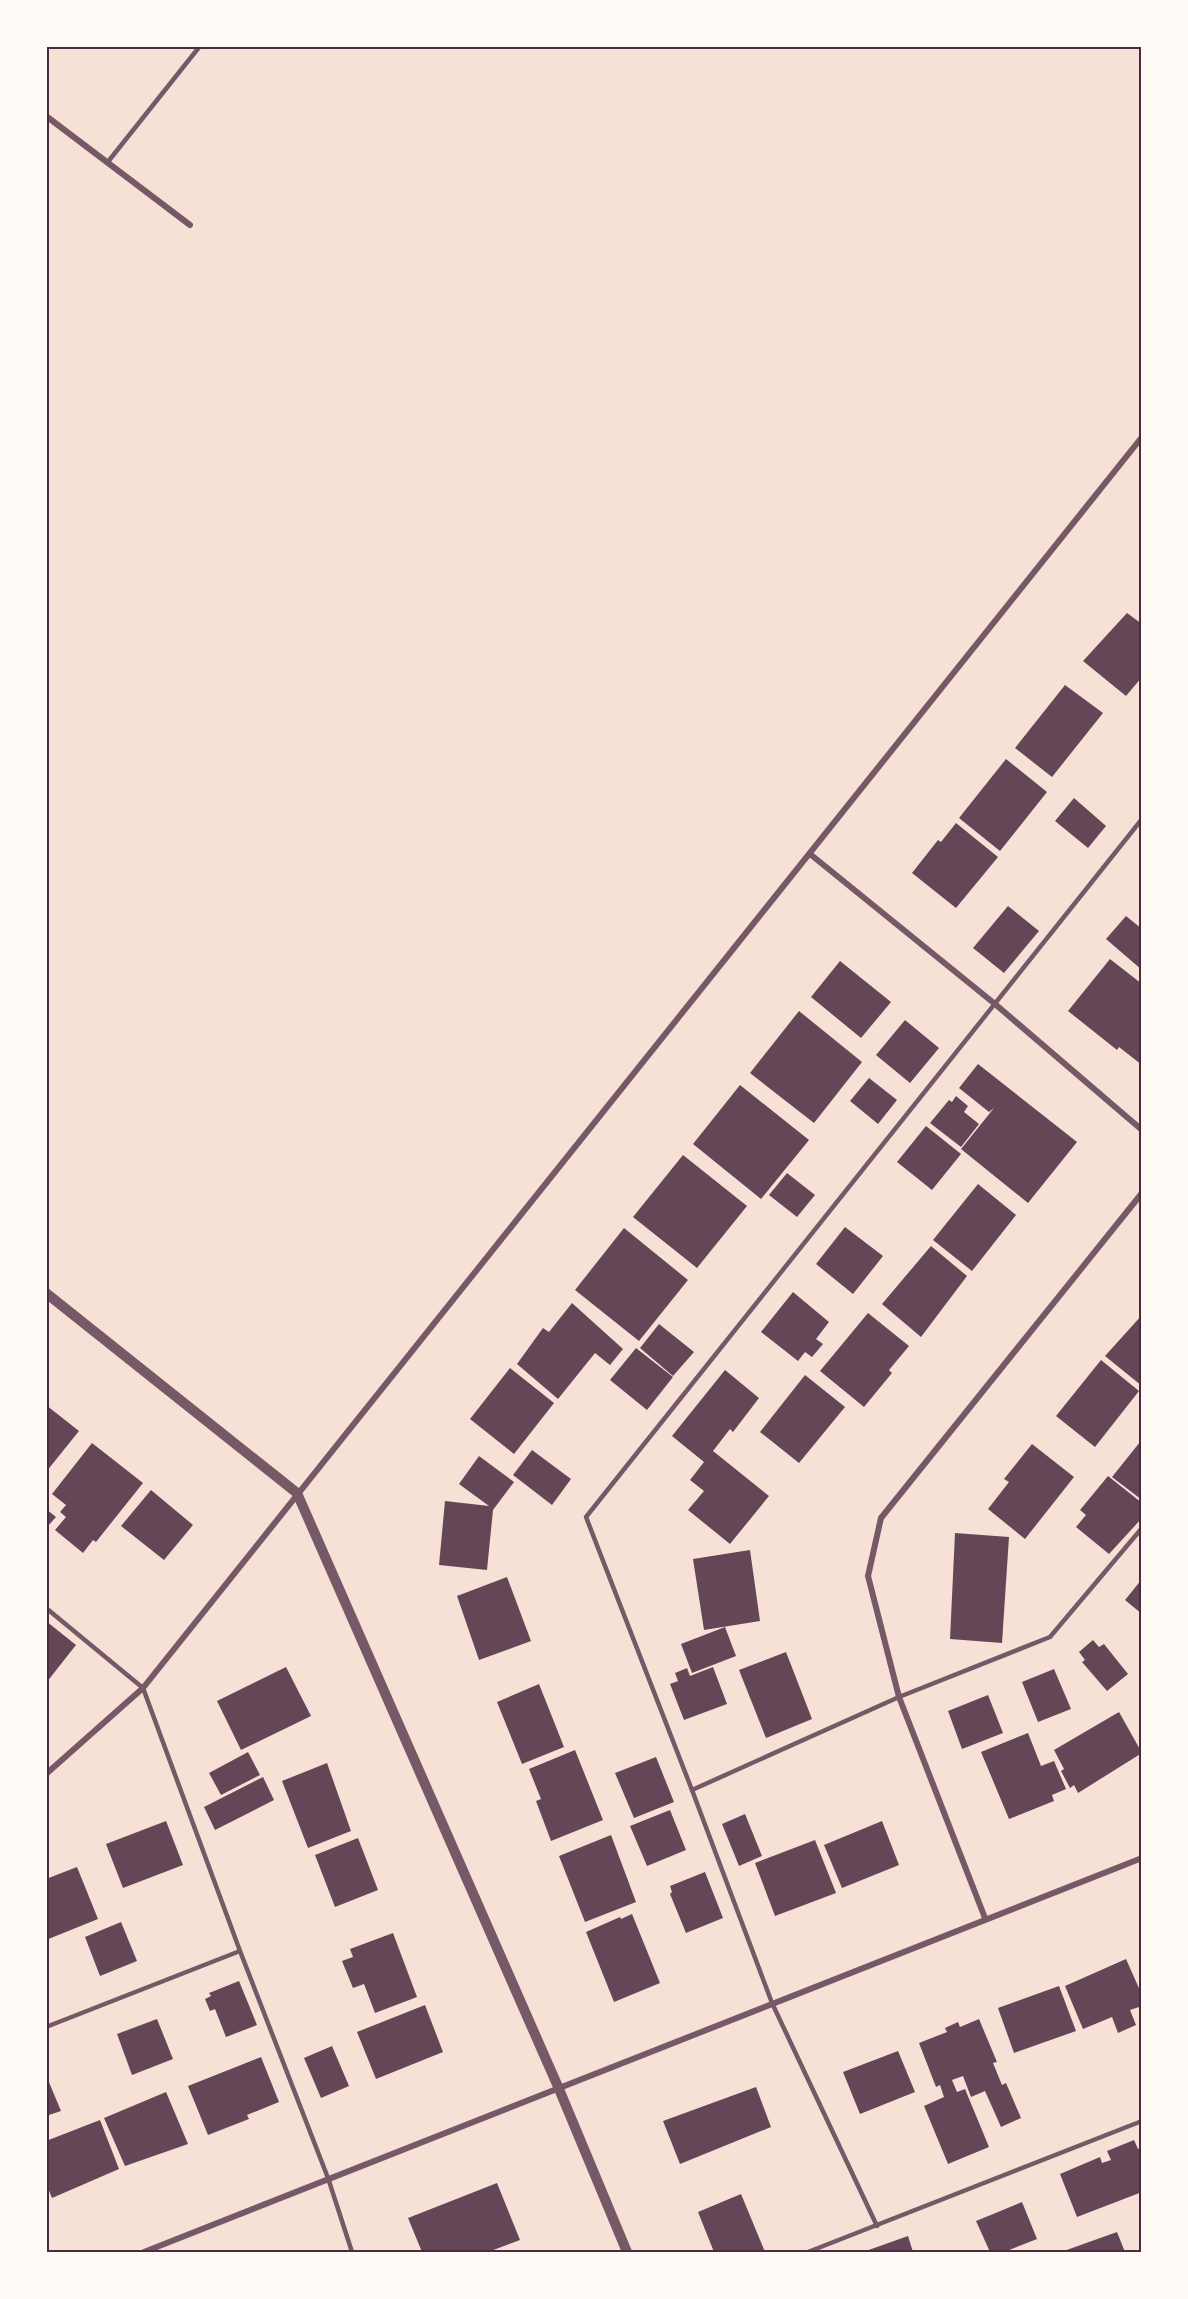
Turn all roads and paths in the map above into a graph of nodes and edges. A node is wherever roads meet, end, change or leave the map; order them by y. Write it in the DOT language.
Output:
graph roads {
  1 [pos="200,46"];
  2 [pos="46,116"];
  3 [pos="107,163"];
  4 [pos="190,225"];
  5 [pos="1142,437"];
  6 [pos="1142,819"];
  7 [pos="810,854"];
  8 [pos="995,1004"];
  9 [pos="1142,1130"];
  10 [pos="1142,1193"];
  11 [pos="46,1293"];
  12 [pos="297,1493"];
  13 [pos="1142,1528"];
  14 [pos="46,1608"];
  15 [pos="143,1688"];
  16 [pos="899,1697"];
  17 [pos="46,1774"];
  18 [pos="692,1790"];
  19 [pos="1142,1858"];
  20 [pos="985,1918"];
  21 [pos="240,1951"];
  22 [pos="772,2003"];
  23 [pos="46,2027"];
  24 [pos="559,2089"];
  25 [pos="1142,2121"];
  26 [pos="328,2178"];
  27 [pos="877,2226"];
  28 [pos="144,2253"];
  29 [pos="352,2253"];
  30 [pos="627,2253"];
  31 [pos="808,2253"];
  1 -- 3 [label="lane"];
  2 -- 3 [label="street"];
  3 -- 4 [label="street"];
  5 -- 7 [label="street"];
  6 -- 8 [label="lane"];
  7 -- 8 [label="street"];
  7 -- 12 [label="street"];
  8 -- 9 [label="street"];
  8 -- 18 [label="lane"];
  10 -- 16 [label="street"];
  11 -- 12 [label="street"];
  12 -- 15 [label="street"];
  12 -- 24 [label="street"];
  13 -- 16 [label="lane"];
  14 -- 15 [label="lane"];
  15 -- 17 [label="street"];
  15 -- 21 [label="lane"];
  16 -- 18 [label="lane"];
  16 -- 20 [label="street"];
  18 -- 22 [label="lane"];
  19 -- 20 [label="street"];
  20 -- 22 [label="street"];
  21 -- 23 [label="lane"];
  21 -- 26 [label="lane"];
  22 -- 24 [label="street"];
  22 -- 27 [label="lane"];
  24 -- 26 [label="street"];
  24 -- 30 [label="street"];
  25 -- 27 [label="lane"];
  26 -- 28 [label="street"];
  26 -- 29 [label="lane"];
  27 -- 31 [label="lane"];
}
